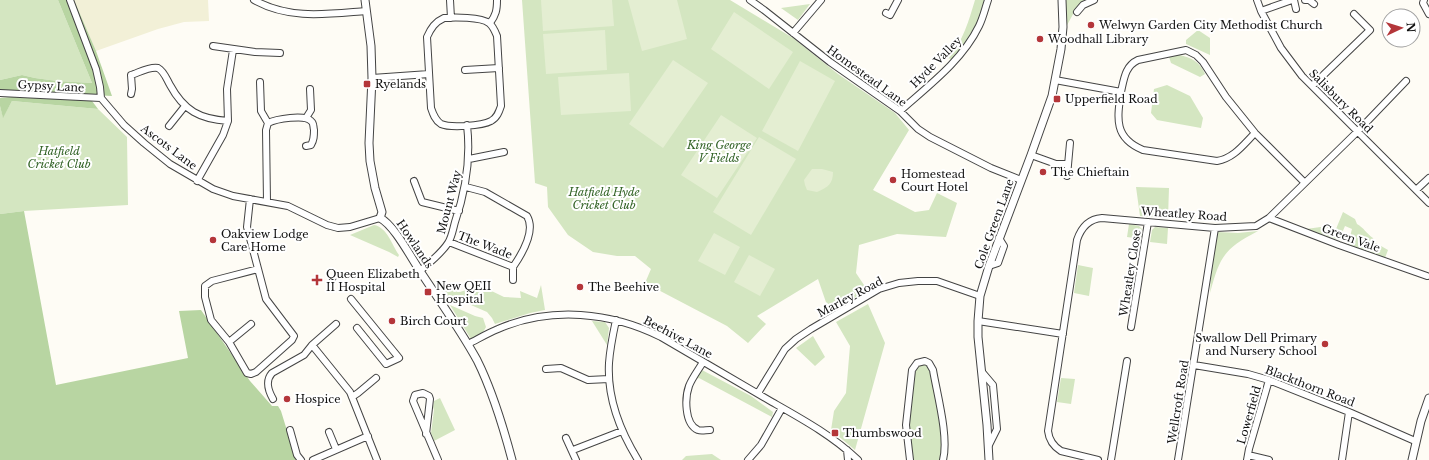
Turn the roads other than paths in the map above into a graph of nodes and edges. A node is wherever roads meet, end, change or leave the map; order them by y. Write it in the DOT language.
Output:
graph roads {
  1 [pos="70,0"];
  2 [pos="254,0"];
  3 [pos="364,0"];
  4 [pos="450,0"];
  5 [pos="497,0"];
  6 [pos="750,0"];
  7 [pos="821,0"];
  8 [pos="898,0"];
  9 [pos="988,0"];
  10 [pos="1062,0"];
  11 [pos="1094,0"];
  12 [pos="1257,0"];
  13 [pos="1293,0"];
  14 [pos="1305,0"];
  15 [pos="1424,0"];
  16 [pos="1314,4"];
  17 [pos="1296,9"];
  18 [pos="366,11"];
  19 [pos="1261,11"];
  20 [pos="1077,12"];
  21 [pos="886,13"];
  22 [pos="1354,14"];
  23 [pos="1429,14"];
  24 [pos="451,18"];
  25 [pos="490,23"];
  26 [pos="793,33"];
  27 [pos="213,46"];
  28 [pos="233,50"];
  29 [pos="280,53"];
  30 [pos="499,68"];
  31 [pos="465,70"];
  32 [pos="429,74"];
  33 [pos="372,78"];
  34 [pos="1055,80"];
  35 [pos="1406,80"];
  36 [pos="260,82"];
  37 [pos="1312,86"];
  38 [pos="310,89"];
  39 [pos="1121,92"];
  40 [pos="0,93"];
  41 [pos="131,94"];
  42 [pos="101,98"];
  43 [pos="185,106"];
  44 [pos="900,111"];
  45 [pos="306,118"];
  46 [pos="228,121"];
  47 [pos="268,123"];
  48 [pos="467,125"];
  49 [pos="169,126"];
  50 [pos="1358,131"];
  51 [pos="1255,133"];
  52 [pos="1070,143"];
  53 [pos="306,146"];
  54 [pos="504,152"];
  55 [pos="1031,155"];
  56 [pos="469,159"];
  57 [pos="1068,164"];
  58 [pos="1067,176"];
  59 [pos="1429,178"];
  60 [pos="1022,180"];
  61 [pos="197,181"];
  62 [pos="414,181"];
  63 [pos="1304,182"];
  64 [pos="466,187"];
  65 [pos="1416,190"];
  66 [pos="250,199"];
  67 [pos="267,202"];
  68 [pos="1429,203"];
  69 [pos="459,212"];
  70 [pos="380,218"];
  71 [pos="1269,218"];
  72 [pos="1148,222"];
  73 [pos="1215,228"];
  74 [pos="449,242"];
  75 [pos="513,267"];
  76 [pos="258,269"];
  77 [pos="420,271"];
  78 [pos="1427,276"];
  79 [pos="513,280"];
  80 [pos="980,296"];
  81 [pos="351,299"];
  82 [pos="616,320"];
  83 [pos="978,321"];
  84 [pos="251,324"];
  85 [pos="336,324"];
  86 [pos="1131,327"];
  87 [pos="356,328"];
  88 [pos="1063,334"];
  89 [pos="229,342"];
  90 [pos="468,344"];
  91 [pos="312,345"];
  92 [pos="1128,361"];
  93 [pos="704,362"];
  94 [pos="1194,365"];
  95 [pos="546,369"];
  96 [pos="376,378"];
  97 [pos="609,379"];
  98 [pos="1269,380"];
  99 [pos="758,393"];
  100 [pos="352,397"];
  101 [pos="1429,398"];
  102 [pos="274,399"];
  103 [pos="782,408"];
  104 [pos="1349,412"];
  105 [pos="290,430"];
  106 [pos="622,430"];
  107 [pos="710,430"];
  108 [pos="329,432"];
  109 [pos="426,434"];
  110 [pos="368,436"];
  111 [pos="566,438"];
  112 [pos="1415,441"];
  113 [pos="336,449"];
  114 [pos="572,450"];
  115 [pos="847,450"];
  116 [pos="1248,457"];
  117 [pos="301,460"];
  118 [pos="313,460"];
  119 [pos="378,460"];
  120 [pos="438,460"];
  121 [pos="512,460"];
  122 [pos="576,460"];
  123 [pos="638,460"];
  124 [pos="748,460"];
  125 [pos="848,460"];
  126 [pos="858,460"];
  127 [pos="910,460"];
  128 [pos="943,460"];
  129 [pos="989,460"];
  130 [pos="1098,460"];
  131 [pos="1110,460"];
  132 [pos="1178,460"];
  133 [pos="1269,460"];
  134 [pos="1342,460"];
  135 [pos="1412,460"];
  1 -- 42 [label="street"];
  2 -- 18 [label="street"];
  3 -- 18 [label="street, Howlands"];
  4 -- 24 [label="street"];
  5 -- 25 [label="street"];
  6 -- 26 [label="street, Homestead Lane"];
  7 -- 26 [label="street"];
  8 -- 21 [label="street"];
  9 -- 44 [label="street, Hyde Valley"];
  10 -- 34 [label="street, Cole Green Lane"];
  11 -- 20 [label="street"];
  12 -- 19 [label="street, Salisbury Road"];
  13 -- 17 [label="street"];
  13 -- 19 [label="street"];
  14 -- 16 [label="street"];
  15 -- 23 [label="street"];
  18 -- 33 [label="street, Howlands"];
  19 -- 37 [label="street, Salisbury Road"];
  22 -- 37 [label="street"];
  24 -- 25 [label="street"];
  24 -- 32 [label="street"];
  25 -- 30 [label="street"];
  26 -- 44 [label="street, Homestead Lane"];
  27 -- 28 [label="street"];
  28 -- 29 [label="street"];
  28 -- 46 [label="street"];
  30 -- 31 [label="street"];
  30 -- 48 [label="street"];
  32 -- 33 [label="street"];
  32 -- 48 [label="street"];
  33 -- 70 [label="street, Howlands"];
  34 -- 39 [label="street"];
  34 -- 55 [label="street, Cole Green Lane"];
  35 -- 50 [label="street, Wheatley Road"];
  36 -- 47 [label="street"];
  37 -- 50 [label="street, Salisbury Road"];
  38 -- 45 [label="street"];
  39 -- 51 [label="street"];
  39 -- 51 [label="street"];
  40 -- 42 [label="street, Gypsy Lane"];
  41 -- 43 [label="street"];
  42 -- 61 [label="street, Ascots Lane"];
  43 -- 46 [label="street"];
  43 -- 49 [label="street"];
  44 -- 60 [label="street, Homestead Lane"];
  45 -- 47 [label="street"];
  45 -- 53 [label="street"];
  46 -- 61 [label="street"];
  47 -- 67 [label="street"];
  48 -- 56 [label="street, Mount Way"];
  50 -- 63 [label="street, Wheatley Road"];
  50 -- 65 [label="street, Salisbury Road"];
  51 -- 63 [label="street"];
  52 -- 57 [label="street"];
  54 -- 56 [label="street"];
  55 -- 57 [label="street"];
  55 -- 60 [label="street, Cole Green Lane"];
  56 -- 64 [label="street, Mount Way"];
  57 -- 58 [label="street"];
  59 -- 65 [label="street"];
  60 -- 80 [label="street, Cole Green Lane"];
  61 -- 66 [label="street, Ascots Lane"];
  62 -- 69 [label="street"];
  63 -- 71 [label="street, Wheatley Road"];
  64 -- 69 [label="street, Mount Way"];
  64 -- 75 [label="street, The Wade"];
  65 -- 68 [label="street, Salisbury Road"];
  66 -- 67 [label="street, Ascots Lane"];
  66 -- 76 [label="street"];
  67 -- 70 [label="street, Ascots Lane"];
  69 -- 74 [label="street, Mount Way"];
  70 -- 77 [label="street, Howlands"];
  71 -- 73 [label="street, Wheatley Road"];
  71 -- 78 [label="street, Green Vale"];
  72 -- 73 [label="street, Wheatley Road"];
  72 -- 86 [label="street, Wheatley Close"];
  72 -- 88 [label="street, Wheatley Road"];
  73 -- 94 [label="street, Wellcroft Road"];
  74 -- 75 [label="street, The Wade"];
  74 -- 77 [label="street, Mount Way"];
  75 -- 79 [label="street, The Wade"];
  76 -- 89 [label="street"];
  76 -- 89 [label="street"];
  77 -- 90 [label="street, Howlands"];
  80 -- 83 [label="street, Cole Green Lane"];
  80 -- 99 [label="street, Marley Road"];
  81 -- 87 [label="street"];
  82 -- 90 [label="street, Beehive Lane"];
  82 -- 93 [label="street, Beehive Lane"];
  82 -- 97 [label="street"];
  83 -- 88 [label="street"];
  83 -- 129 [label="street, Cole Green Lane"];
  84 -- 89 [label="street"];
  85 -- 91 [label="street"];
  88 -- 130 [label="street"];
  90 -- 121 [label="street, Howlands"];
  91 -- 100 [label="street"];
  91 -- 102 [label="street"];
  92 -- 131 [label="street"];
  93 -- 99 [label="street, Beehive Lane"];
  93 -- 107 [label="street"];
  94 -- 98 [label="street, Blackthorn Road"];
  94 -- 132 [label="street, Wellcroft Road"];
  95 -- 97 [label="street"];
  96 -- 100 [label="street"];
  97 -- 106 [label="street"];
  98 -- 104 [label="street, Blackthorn Road"];
  98 -- 116 [label="street, Lowerfield"];
  99 -- 103 [label="street, Beehive Lane"];
  100 -- 110 [label="street"];
  101 -- 112 [label="street"];
  103 -- 115 [label="street, Beehive Lane"];
  103 -- 124 [label="street"];
  104 -- 112 [label="street, Blackthorn Road"];
  104 -- 134 [label="street"];
  105 -- 117 [label="street"];
  106 -- 114 [label="street"];
  106 -- 123 [label="street"];
  108 -- 113 [label="street"];
  109 -- 109 [label="street"];
  109 -- 120 [label="street"];
  110 -- 113 [label="street"];
  110 -- 119 [label="street"];
  111 -- 114 [label="street"];
  112 -- 135 [label="street"];
  113 -- 118 [label="street"];
  114 -- 122 [label="street"];
  115 -- 125 [label="street"];
  115 -- 126 [label="street, Beehive Lane"];
  116 -- 133 [label="street, Lowerfield"];
  127 -- 128 [label="street"];
}
